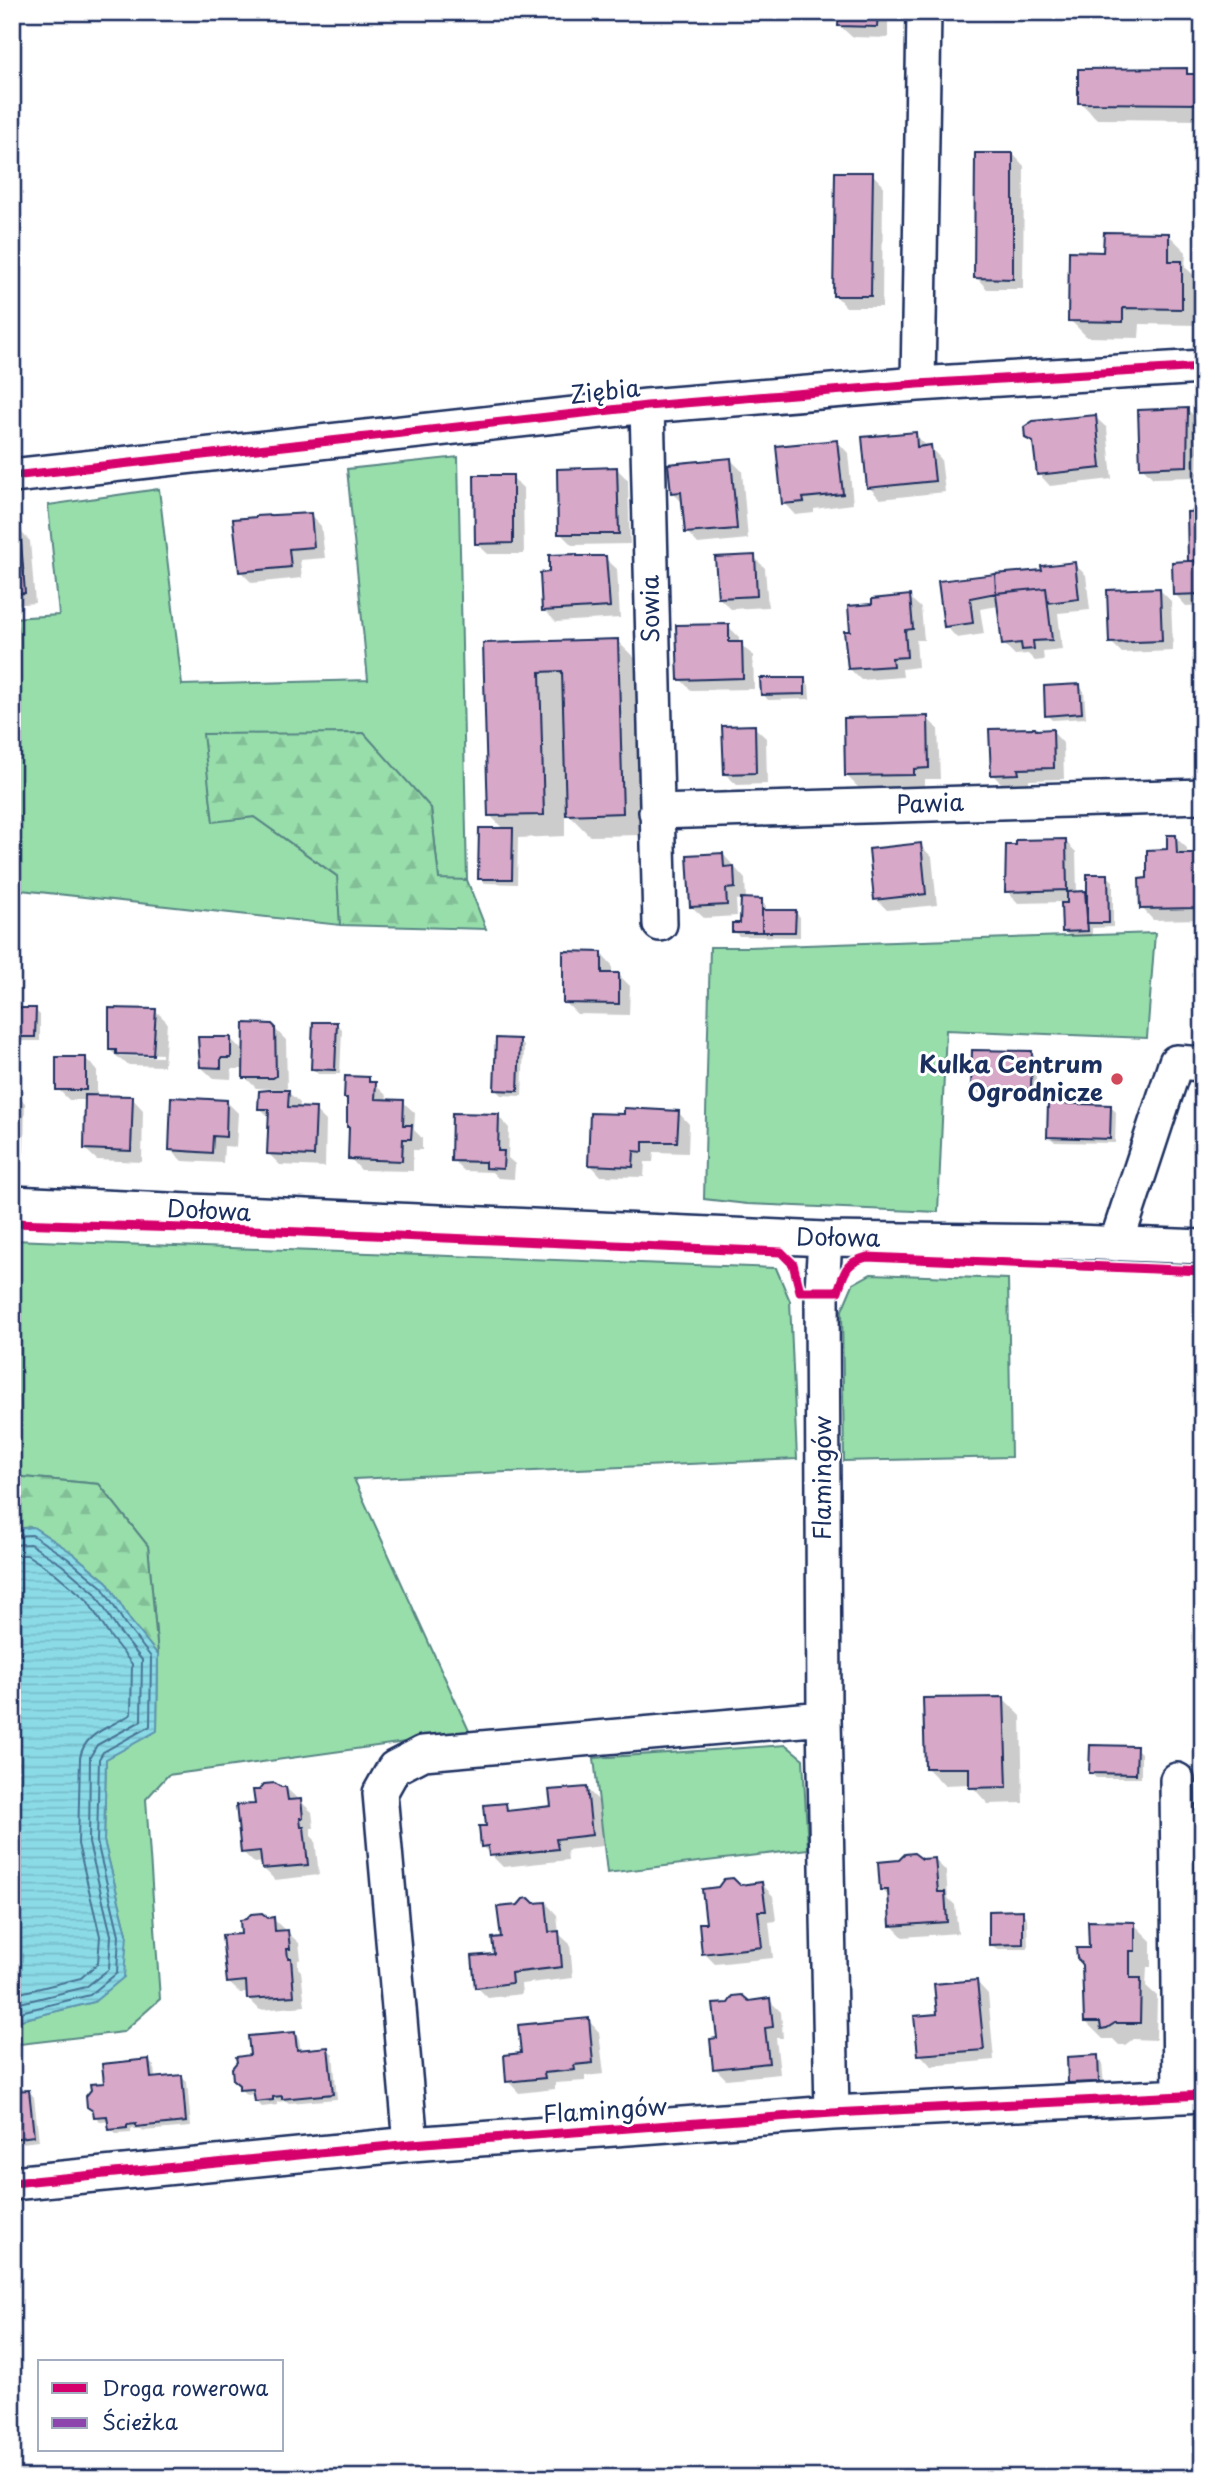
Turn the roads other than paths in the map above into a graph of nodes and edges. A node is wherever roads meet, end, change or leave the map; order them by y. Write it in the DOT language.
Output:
graph roads {
  1 [pos="924,12"];
  2 [pos="1203,367"];
  3 [pos="918,384"];
  4 [pos="647,406"];
  5 [pos="12,476"];
  6 [pos="1203,796"];
  7 [pos="656,812"];
  8 [pos="660,924"];
  9 [pos="1203,1064"];
  10 [pos="12,1203"];
  11 [pos="825,1238"];
  12 [pos="1116,1244"];
  13 [pos="1203,1247"];
  14 [pos="824,1718"];
  15 [pos="1177,1780"];
  16 [pos="1191,2095"];
  17 [pos="832,2113"];
  18 [pos="411,2144"];
  19 [pos="12,2183"];
  1 -- 3 [label="street"];
  2 -- 3 [label="street, Ziębia"];
  3 -- 4 [label="street, Ziębia"];
  4 -- 5 [label="street, Ziębia"];
  4 -- 7 [label="street, Sowia"];
  6 -- 7 [label="street, Pawia"];
  7 -- 8 [label="street, Sowia"];
  9 -- 12 [label="street"];
  10 -- 11 [label="street, Dołowa"];
  11 -- 12 [label="street, Dołowa"];
  11 -- 14 [label="street, Flamingów"];
  12 -- 13 [label="street, Dołowa"];
  14 -- 17 [label="street, Flamingów"];
  14 -- 18 [label="street"];
  15 -- 16 [label="street"];
  16 -- 17 [label="street, Flamingów"];
  17 -- 18 [label="street, Flamingów"];
  18 -- 19 [label="street, Flamingów"];
}
